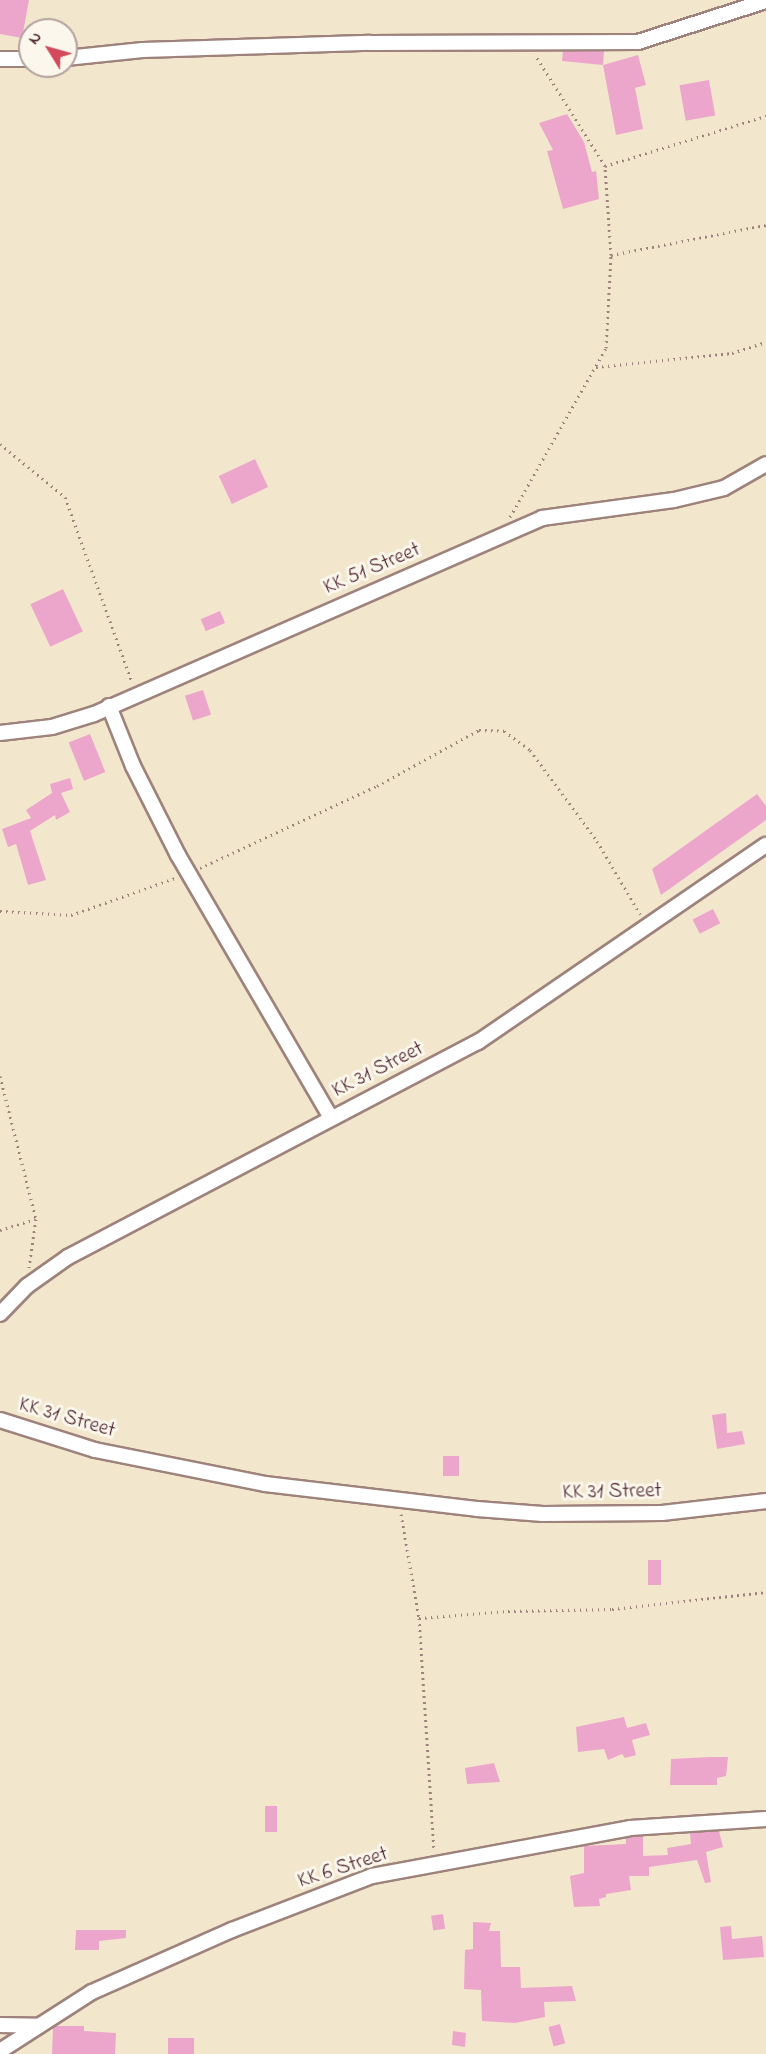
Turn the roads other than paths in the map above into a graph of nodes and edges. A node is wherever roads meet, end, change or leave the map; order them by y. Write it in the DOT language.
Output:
graph roads {
  1 [pos="766,1"];
  2 [pos="78,57"];
  3 [pos="0,59"];
  4 [pos="18,59"];
  5 [pos="766,464"];
  6 [pos="109,706"];
  7 [pos="0,733"];
  8 [pos="766,845"];
  9 [pos="331,1118"];
  10 [pos="0,1314"];
  11 [pos="0,1420"];
  12 [pos="766,1501"];
  13 [pos="766,1819"];
  14 [pos="766,1825"];
  15 [pos="0,2025"];
  16 [pos="39,2026"];
  17 [pos="0,2051"];
  1 -- 2 [label="street"];
  3 -- 4 [label="street"];
  5 -- 6 [label="street, KK 51 Street"];
  6 -- 7 [label="street, KK 51 Street"];
  6 -- 9 [label="street"];
  8 -- 9 [label="street, KK 31 Street"];
  9 -- 10 [label="street, KK 31 Street"];
  11 -- 12 [label="street, KK 31 Street"];
  13 -- 14 [label="street"];
  13 -- 16 [label="street, KK 6 Street"];
  15 -- 16 [label="street"];
  16 -- 17 [label="street, KK 6 Street"];
}
